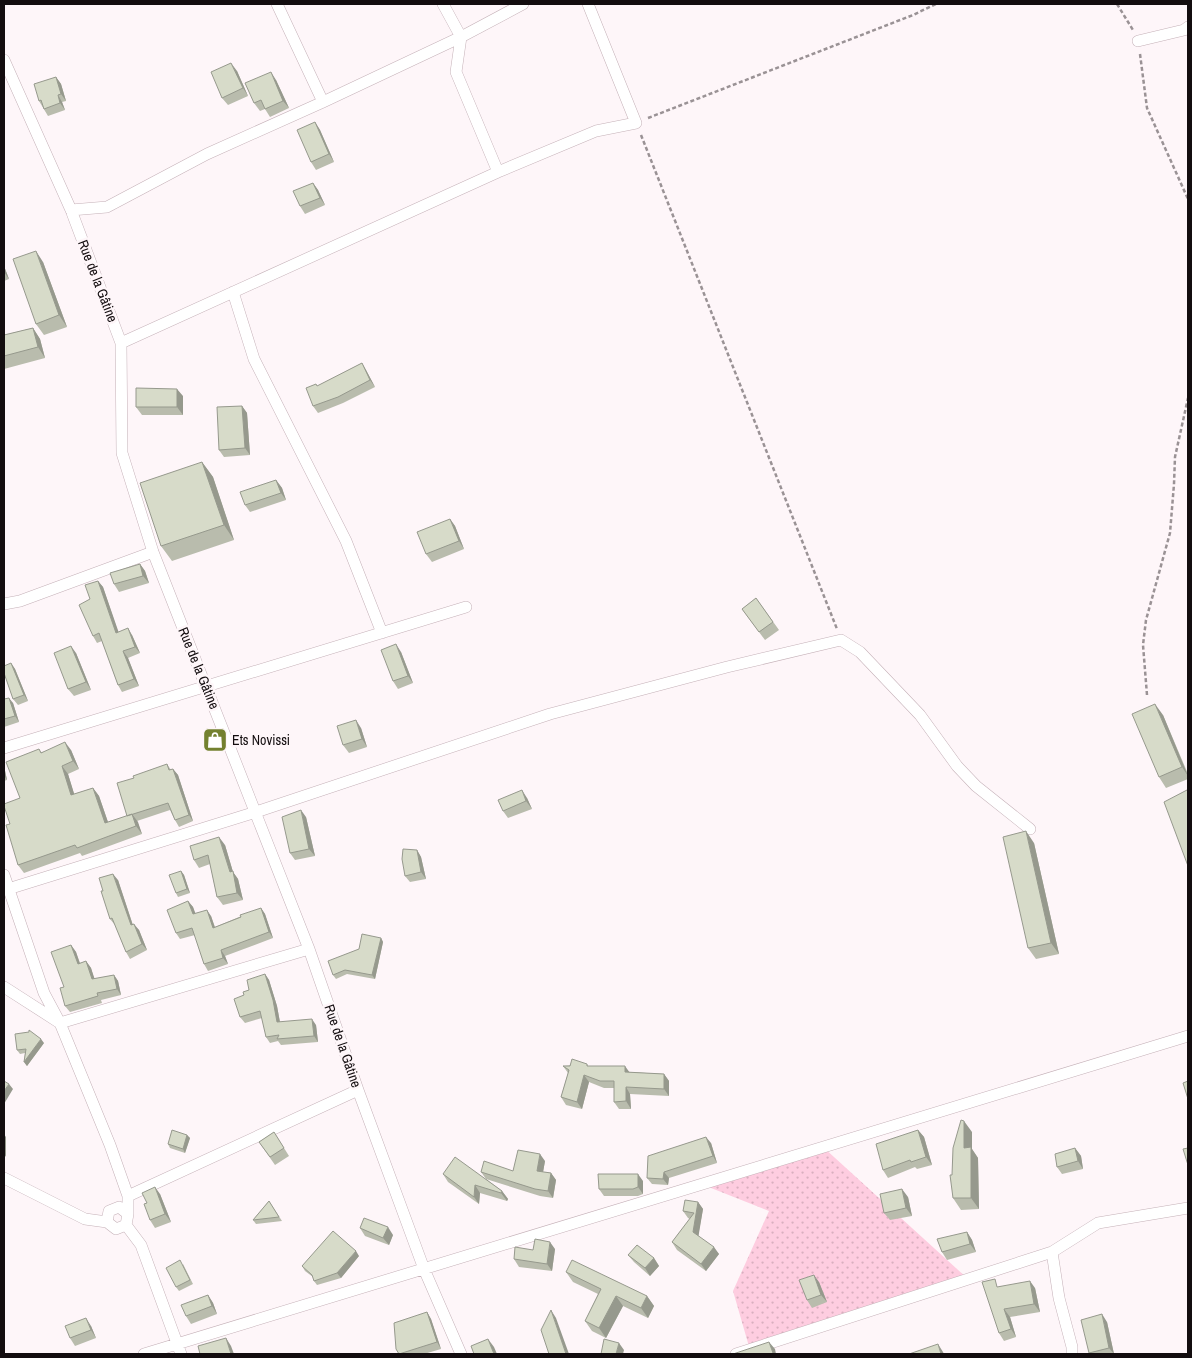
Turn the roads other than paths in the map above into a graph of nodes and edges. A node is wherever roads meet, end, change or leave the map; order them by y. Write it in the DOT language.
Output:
graph roads {
  1 [pos="277,4"];
  2 [pos="443,4"];
  3 [pos="524,4"];
  4 [pos="588,4"];
  5 [pos="1188,27"];
  6 [pos="461,37"];
  7 [pos="1138,41"];
  8 [pos="4,60"];
  9 [pos="323,102"];
  10 [pos="498,172"];
  11 [pos="71,210"];
  12 [pos="233,292"];
  13 [pos="121,343"];
  14 [pos="152,552"];
  15 [pos="4,604"];
  16 [pos="466,607"];
  17 [pos="382,632"];
  18 [pos="206,686"];
  19 [pos="4,748"];
  20 [pos="256,812"];
  21 [pos="1030,829"];
  22 [pos="4,875"];
  23 [pos="8,889"];
  24 [pos="310,949"];
  25 [pos="4,987"];
  26 [pos="60,1023"];
  27 [pos="1188,1036"];
  28 [pos="358,1090"];
  29 [pos="4,1178"];
  30 [pos="128,1196"];
  31 [pos="1188,1208"];
  32 [pos="127,1219"];
  33 [pos="107,1222"];
  34 [pos="1052,1252"];
  35 [pos="424,1269"];
  36 [pos="179,1349"];
  37 [pos="144,1354"];
  38 [pos="462,1354"];
  39 [pos="736,1354"];
  40 [pos="1072,1354"];
  1 -- 9 [label="street"];
  2 -- 6 [label="street"];
  3 -- 6 [label="street"];
  4 -- 10 [label="street"];
  5 -- 7 [label="street"];
  6 -- 9 [label="street"];
  6 -- 10 [label="street"];
  8 -- 11 [label="street, Rue de la Gâtine"];
  9 -- 11 [label="street"];
  10 -- 12 [label="street"];
  11 -- 13 [label="street, Rue de la Gâtine"];
  12 -- 13 [label="street"];
  12 -- 17 [label="street"];
  13 -- 14 [label="street, Rue de la Gâtine"];
  14 -- 15 [label="street"];
  14 -- 18 [label="street, Rue de la Gâtine"];
  16 -- 17 [label="street"];
  17 -- 18 [label="street"];
  18 -- 19 [label="street"];
  18 -- 20 [label="street, Rue de la Gâtine"];
  20 -- 21 [label="street"];
  20 -- 23 [label="street"];
  20 -- 24 [label="street, Rue de la Gâtine"];
  22 -- 23 [label="street"];
  23 -- 26 [label="street"];
  24 -- 26 [label="street"];
  24 -- 28 [label="street, Rue de la Gâtine"];
  25 -- 26 [label="street"];
  26 -- 30 [label="street"];
  27 -- 35 [label="street"];
  28 -- 30 [label="street"];
  28 -- 35 [label="street, Rue de la Gâtine"];
  29 -- 33 [label="street"];
  30 -- 32 [label="street"];
  31 -- 34 [label="street"];
  32 -- 33 [label="street"];
  32 -- 33 [label="street"];
  32 -- 36 [label="street"];
  34 -- 39 [label="street"];
  34 -- 40 [label="street"];
  35 -- 36 [label="street"];
  35 -- 38 [label="street, Rue de la Gâtine"];
  36 -- 37 [label="street"];
}
